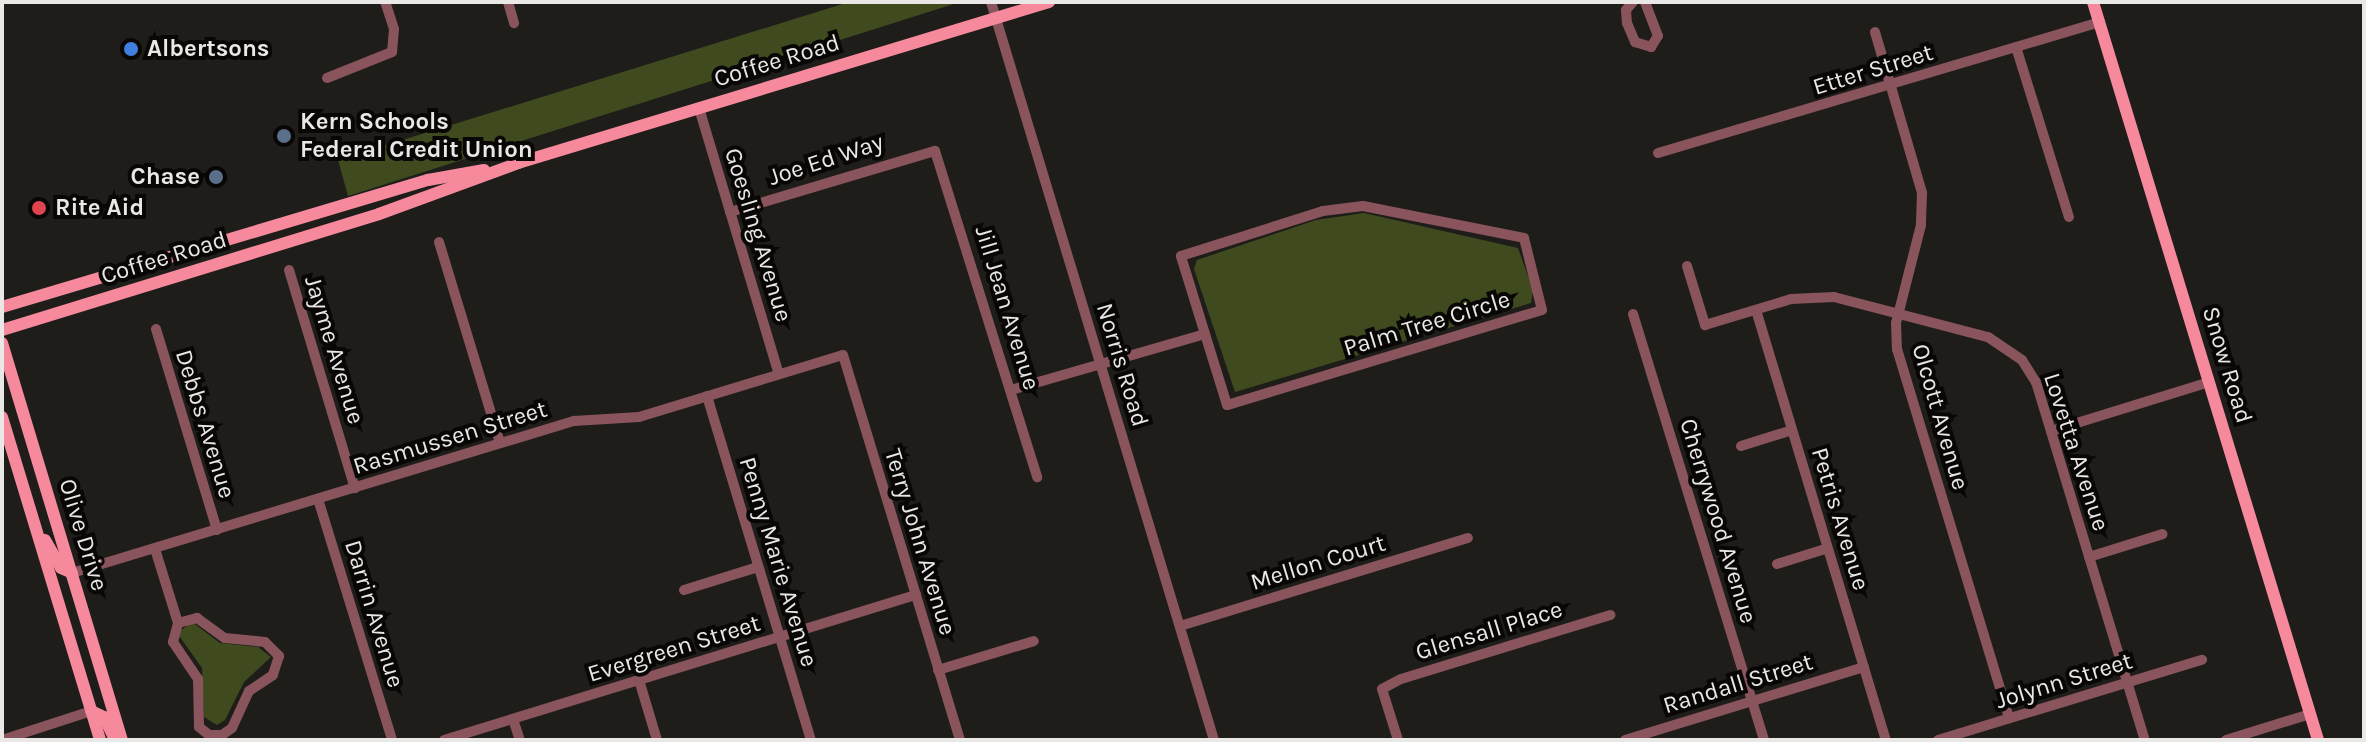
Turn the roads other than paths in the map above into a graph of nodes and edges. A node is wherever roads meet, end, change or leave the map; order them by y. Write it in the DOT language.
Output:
graph roads {
  1 [pos="385,2"];
  2 [pos="508,2"];
  3 [pos="991,2"];
  4 [pos="1049,2"];
  5 [pos="1633,2"];
  6 [pos="1645,2"];
  7 [pos="2093,2"];
  8 [pos="996,18"];
  9 [pos="2100,22"];
  10 [pos="514,23"];
  11 [pos="1875,32"];
  12 [pos="2016,47"];
  13 [pos="327,78"];
  14 [pos="1890,87"];
  15 [pos="699,108"];
  16 [pos="935,151"];
  17 [pos="1658,153"];
  18 [pos="518,163"];
  19 [pos="730,212"];
  20 [pos="2069,217"];
  21 [pos="439,242"];
  22 [pos="1687,266"];
  23 [pos="289,270"];
  24 [pos="2,307"];
  25 [pos="1756,310"];
  26 [pos="1898,313"];
  27 [pos="1633,314"];
  28 [pos="156,329"];
  29 [pos="2,330"];
  30 [pos="1205,334"];
  31 [pos="2,343"];
  32 [pos="843,355"];
  33 [pos="1100,363"];
  34 [pos="779,374"];
  35 [pos="2209,382"];
  36 [pos="1011,390"];
  37 [pos="707,396"];
  38 [pos="2,417"];
  39 [pos="1792,430"];
  40 [pos="2051,431"];
  41 [pos="500,443"];
  42 [pos="1741,446"];
  43 [pos="1037,477"];
  44 [pos="355,488"];
  45 [pos="318,499"];
  46 [pos="31,512"];
  47 [pos="217,530"];
  48 [pos="2163,534"];
  49 [pos="1468,538"];
  50 [pos="1828,548"];
  51 [pos="155,549"];
  52 [pos="2089,557"];
  53 [pos="1777,564"];
  54 [pos="758,567"];
  55 [pos="72,573"];
  56 [pos="684,590"];
  57 [pos="916,595"];
  58 [pos="1610,615"];
  59 [pos="178,623"];
  60 [pos="1180,626"];
  61 [pos="780,637"];
  62 [pos="1034,641"];
  63 [pos="2202,660"];
  64 [pos="1864,667"];
  65 [pos="938,670"];
  66 [pos="639,680"];
  67 [pos="2127,682"];
  68 [pos="1752,701"];
  69 [pos="91,711"];
  70 [pos="2310,714"];
  71 [pos="2009,718"];
  72 [pos="513,719"];
  73 [pos="2,740"];
  74 [pos="100,740"];
  75 [pos="115,740"];
  76 [pos="122,740"];
  77 [pos="392,740"];
  78 [pos="444,740"];
  79 [pos="520,740"];
  80 [pos="657,740"];
  81 [pos="811,740"];
  82 [pos="960,740"];
  83 [pos="1214,740"];
  84 [pos="1398,740"];
  85 [pos="1625,740"];
  86 [pos="1764,740"];
  87 [pos="1886,740"];
  88 [pos="1938,740"];
  89 [pos="2145,740"];
  90 [pos="2226,740"];
  91 [pos="2318,740"];
  1 -- 13 [label="street"];
  2 -- 10 [label="street"];
  3 -- 8 [label="street, Norris Road"];
  4 -- 8 [label="main road, Coffee Road"];
  5 -- 6 [label="street"];
  7 -- 9 [label="main road, Snow Road"];
  8 -- 15 [label="main road, Coffee Road"];
  8 -- 33 [label="street, Norris Road"];
  9 -- 12 [label="street, Etter Street"];
  9 -- 35 [label="main road, Snow Road"];
  11 -- 14 [label="street, Olcott Avenue"];
  12 -- 14 [label="street, Etter Street"];
  12 -- 20 [label="street"];
  14 -- 17 [label="street, Etter Street"];
  14 -- 26 [label="street, Olcott Avenue"];
  15 -- 18 [label="main road, Coffee Road"];
  15 -- 19 [label="street, Goesling Avenue"];
  16 -- 19 [label="street, Joe Ed Way"];
  16 -- 36 [label="street, Jill Jean Avenue"];
  18 -- 24 [label="main road, Coffee Road"];
  18 -- 29 [label="main road, Coffee Road"];
  19 -- 34 [label="street, Goesling Avenue"];
  21 -- 41 [label="street"];
  22 -- 25 [label="street, Lovetta Avenue"];
  23 -- 44 [label="street, Jayme Avenue"];
  25 -- 26 [label="street, Lovetta Avenue"];
  25 -- 39 [label="street, Petris Avenue"];
  26 -- 40 [label="street, Lovetta Avenue"];
  26 -- 71 [label="street, Olcott Avenue"];
  27 -- 68 [label="street, Cherrywood Avenue"];
  28 -- 47 [label="street, Debbs Avenue"];
  30 -- 30 [label="street, Palm Tree Circle"];
  30 -- 33 [label="street"];
  31 -- 55 [label="main road, Olive Drive"];
  32 -- 34 [label="street, Rasmussen Street"];
  32 -- 57 [label="street, Terry John Avenue"];
  33 -- 36 [label="street"];
  33 -- 60 [label="street, Norris Road"];
  34 -- 37 [label="street, Rasmussen Street"];
  35 -- 40 [label="street"];
  35 -- 70 [label="main road, Snow Road"];
  36 -- 43 [label="street, Jill Jean Avenue"];
  37 -- 41 [label="street, Rasmussen Street"];
  37 -- 54 [label="street, Penny Marie Avenue"];
  38 -- 46 [label="main road, Olive Drive"];
  39 -- 42 [label="street"];
  39 -- 50 [label="street, Petris Avenue"];
  40 -- 52 [label="street, Lovetta Avenue"];
  41 -- 44 [label="street, Rasmussen Street"];
  44 -- 45 [label="street, Rasmussen Street"];
  45 -- 47 [label="street, Rasmussen Street"];
  45 -- 77 [label="street, Darrin Avenue"];
  46 -- 55 [label="main road"];
  46 -- 69 [label="main road, Olive Drive"];
  47 -- 51 [label="street, Rasmussen Street"];
  48 -- 52 [label="street"];
  49 -- 60 [label="street, Mellon Court"];
  50 -- 53 [label="street"];
  50 -- 64 [label="street, Petris Avenue"];
  51 -- 55 [label="street, Rasmussen Street"];
  51 -- 59 [label="street"];
  52 -- 67 [label="street, Lovetta Avenue"];
  54 -- 56 [label="street"];
  54 -- 61 [label="street, Penny Marie Avenue"];
  55 -- 76 [label="main road, Olive Drive"];
  57 -- 61 [label="street, Evergreen Street"];
  57 -- 65 [label="street, Terry John Avenue"];
  58 -- 84 [label="street, Glensall Place"];
  59 -- 59 [label="street"];
  60 -- 83 [label="street, Norris Road"];
  61 -- 66 [label="street, Evergreen Street"];
  61 -- 81 [label="street, Penny Marie Avenue"];
  62 -- 65 [label="street"];
  63 -- 67 [label="street, Jolynn Street"];
  64 -- 68 [label="street, Randall Street"];
  64 -- 87 [label="street, Petris Avenue"];
  65 -- 82 [label="street, Terry John Avenue"];
  66 -- 72 [label="street, Evergreen Street"];
  66 -- 80 [label="street"];
  67 -- 71 [label="street, Jolynn Street"];
  67 -- 89 [label="street, Lovetta Avenue"];
  68 -- 85 [label="street, Randall Street"];
  68 -- 86 [label="street, Cherrywood Avenue"];
  69 -- 73 [label="street"];
  69 -- 74 [label="main road, Olive Drive"];
  69 -- 75 [label="main road"];
  70 -- 90 [label="street"];
  70 -- 91 [label="main road, Snow Road"];
  71 -- 88 [label="street, Jolynn Street"];
  72 -- 78 [label="street, Evergreen Street"];
  72 -- 79 [label="street"];
}
